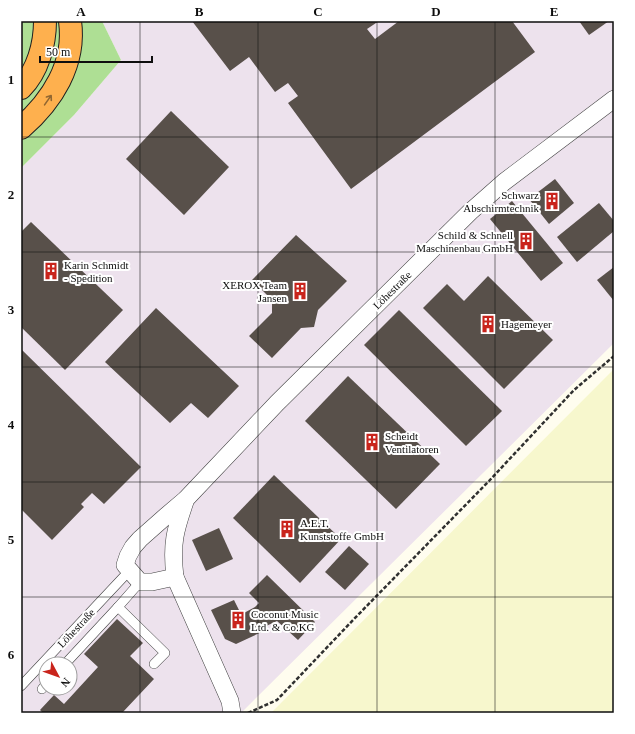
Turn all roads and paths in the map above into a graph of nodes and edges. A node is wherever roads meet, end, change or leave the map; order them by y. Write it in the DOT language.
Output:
graph roads {
  1 [pos="45,21"];
  2 [pos="70,21"];
  3 [pos="21,88"];
  4 [pos="614,99"];
  5 [pos="21,128"];
  6 [pos="614,356"];
  7 [pos="186,499"];
  8 [pos="135,576"];
  9 [pos="176,577"];
  10 [pos="118,607"];
  11 [pos="72,656"];
  12 [pos="154,664"];
  13 [pos="21,686"];
  14 [pos="232,713"];
  15 [pos="248,713"];
  1 -- 3 [label="highway"];
  5 -- 2 [label="highway, one-way"];
  4 -- 7 [label="street, Löhestraße"];
  6 -- 15 [label="path"];
  7 -- 8 [label="street, Löhestraße"];
  7 -- 9 [label="street, Löhestraße"];
  8 -- 9 [label="street"];
  8 -- 10 [label="lane"];
  8 -- 13 [label="lane, Löhestraße"];
  9 -- 14 [label="street, Löhestraße"];
  10 -- 11 [label="lane"];
  10 -- 12 [label="lane"];
}
